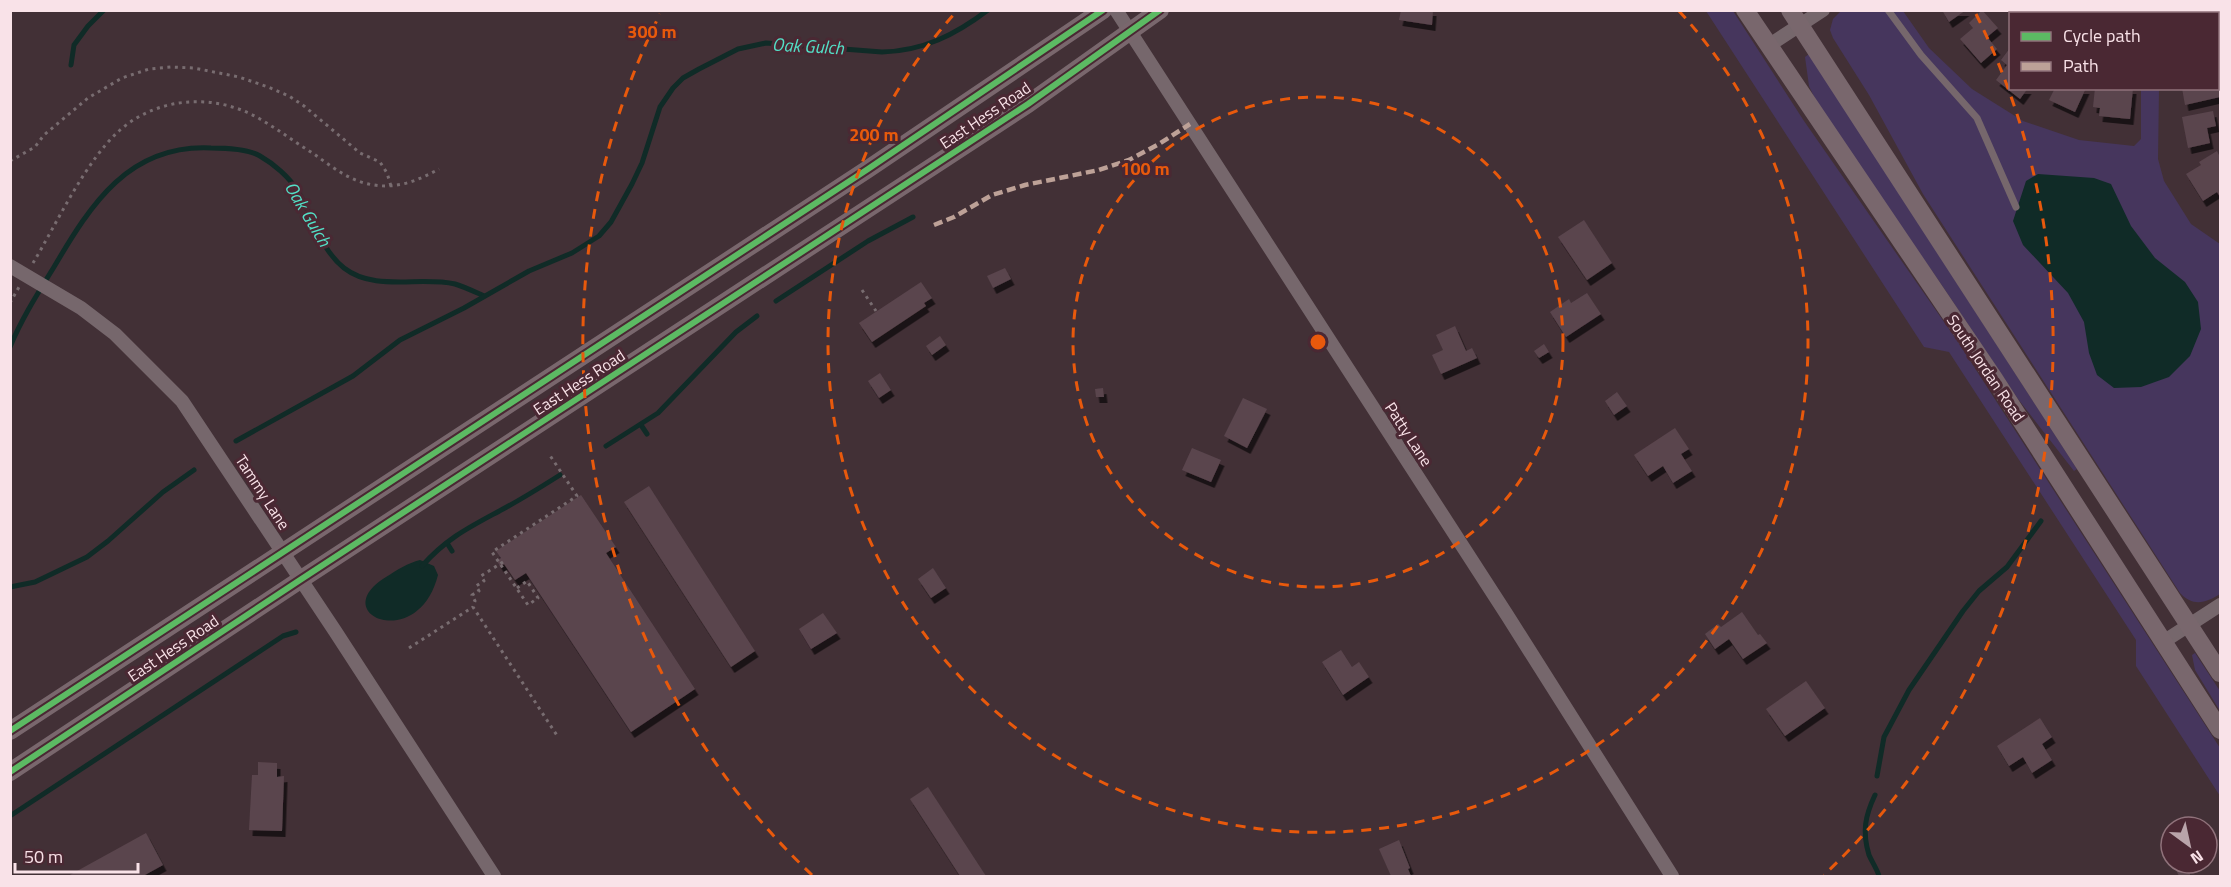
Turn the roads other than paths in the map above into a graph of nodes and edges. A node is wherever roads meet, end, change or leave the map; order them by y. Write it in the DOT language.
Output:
graph roads {
  1 [pos="1103,10"];
  2 [pos="1116,10"];
  3 [pos="1160,10"];
  4 [pos="1745,10"];
  5 [pos="1823,10"];
  6 [pos="1888,10"];
  7 [pos="1795,18"];
  8 [pos="1131,32"];
  9 [pos="1768,46"];
  10 [pos="2016,207"];
  11 [pos="10,266"];
  12 [pos="283,553"];
  13 [pos="300,579"];
  14 [pos="2220,604"];
  15 [pos="2189,624"];
  16 [pos="2163,642"];
  17 [pos="2220,673"];
  18 [pos="2220,730"];
  19 [pos="10,731"];
  20 [pos="10,772"];
  21 [pos="494,876"];
  22 [pos="1672,876"];
  1 -- 12 [label="main road, East Hess Road"];
  2 -- 8 [label="street, Patty Lane"];
  3 -- 8 [label="main road, East Hess Road"];
  4 -- 9 [label="main road, South Jordan Road"];
  5 -- 7 [label="street"];
  6 -- 10 [label="lane"];
  7 -- 9 [label="street"];
  7 -- 15 [label="main road, South Jordan Road"];
  8 -- 13 [label="main road, East Hess Road"];
  8 -- 22 [label="street, Patty Lane"];
  9 -- 16 [label="main road, South Jordan Road"];
  11 -- 12 [label="street, Tammy Lane"];
  12 -- 13 [label="street, Tammy Lane"];
  12 -- 19 [label="main road, East Hess Road"];
  13 -- 20 [label="main road, East Hess Road"];
  13 -- 21 [label="street, Tammy Lane"];
  14 -- 15 [label="street"];
  15 -- 16 [label="street"];
  15 -- 17 [label="main road, South Jordan Road"];
  16 -- 18 [label="main road, South Jordan Road"];
}
